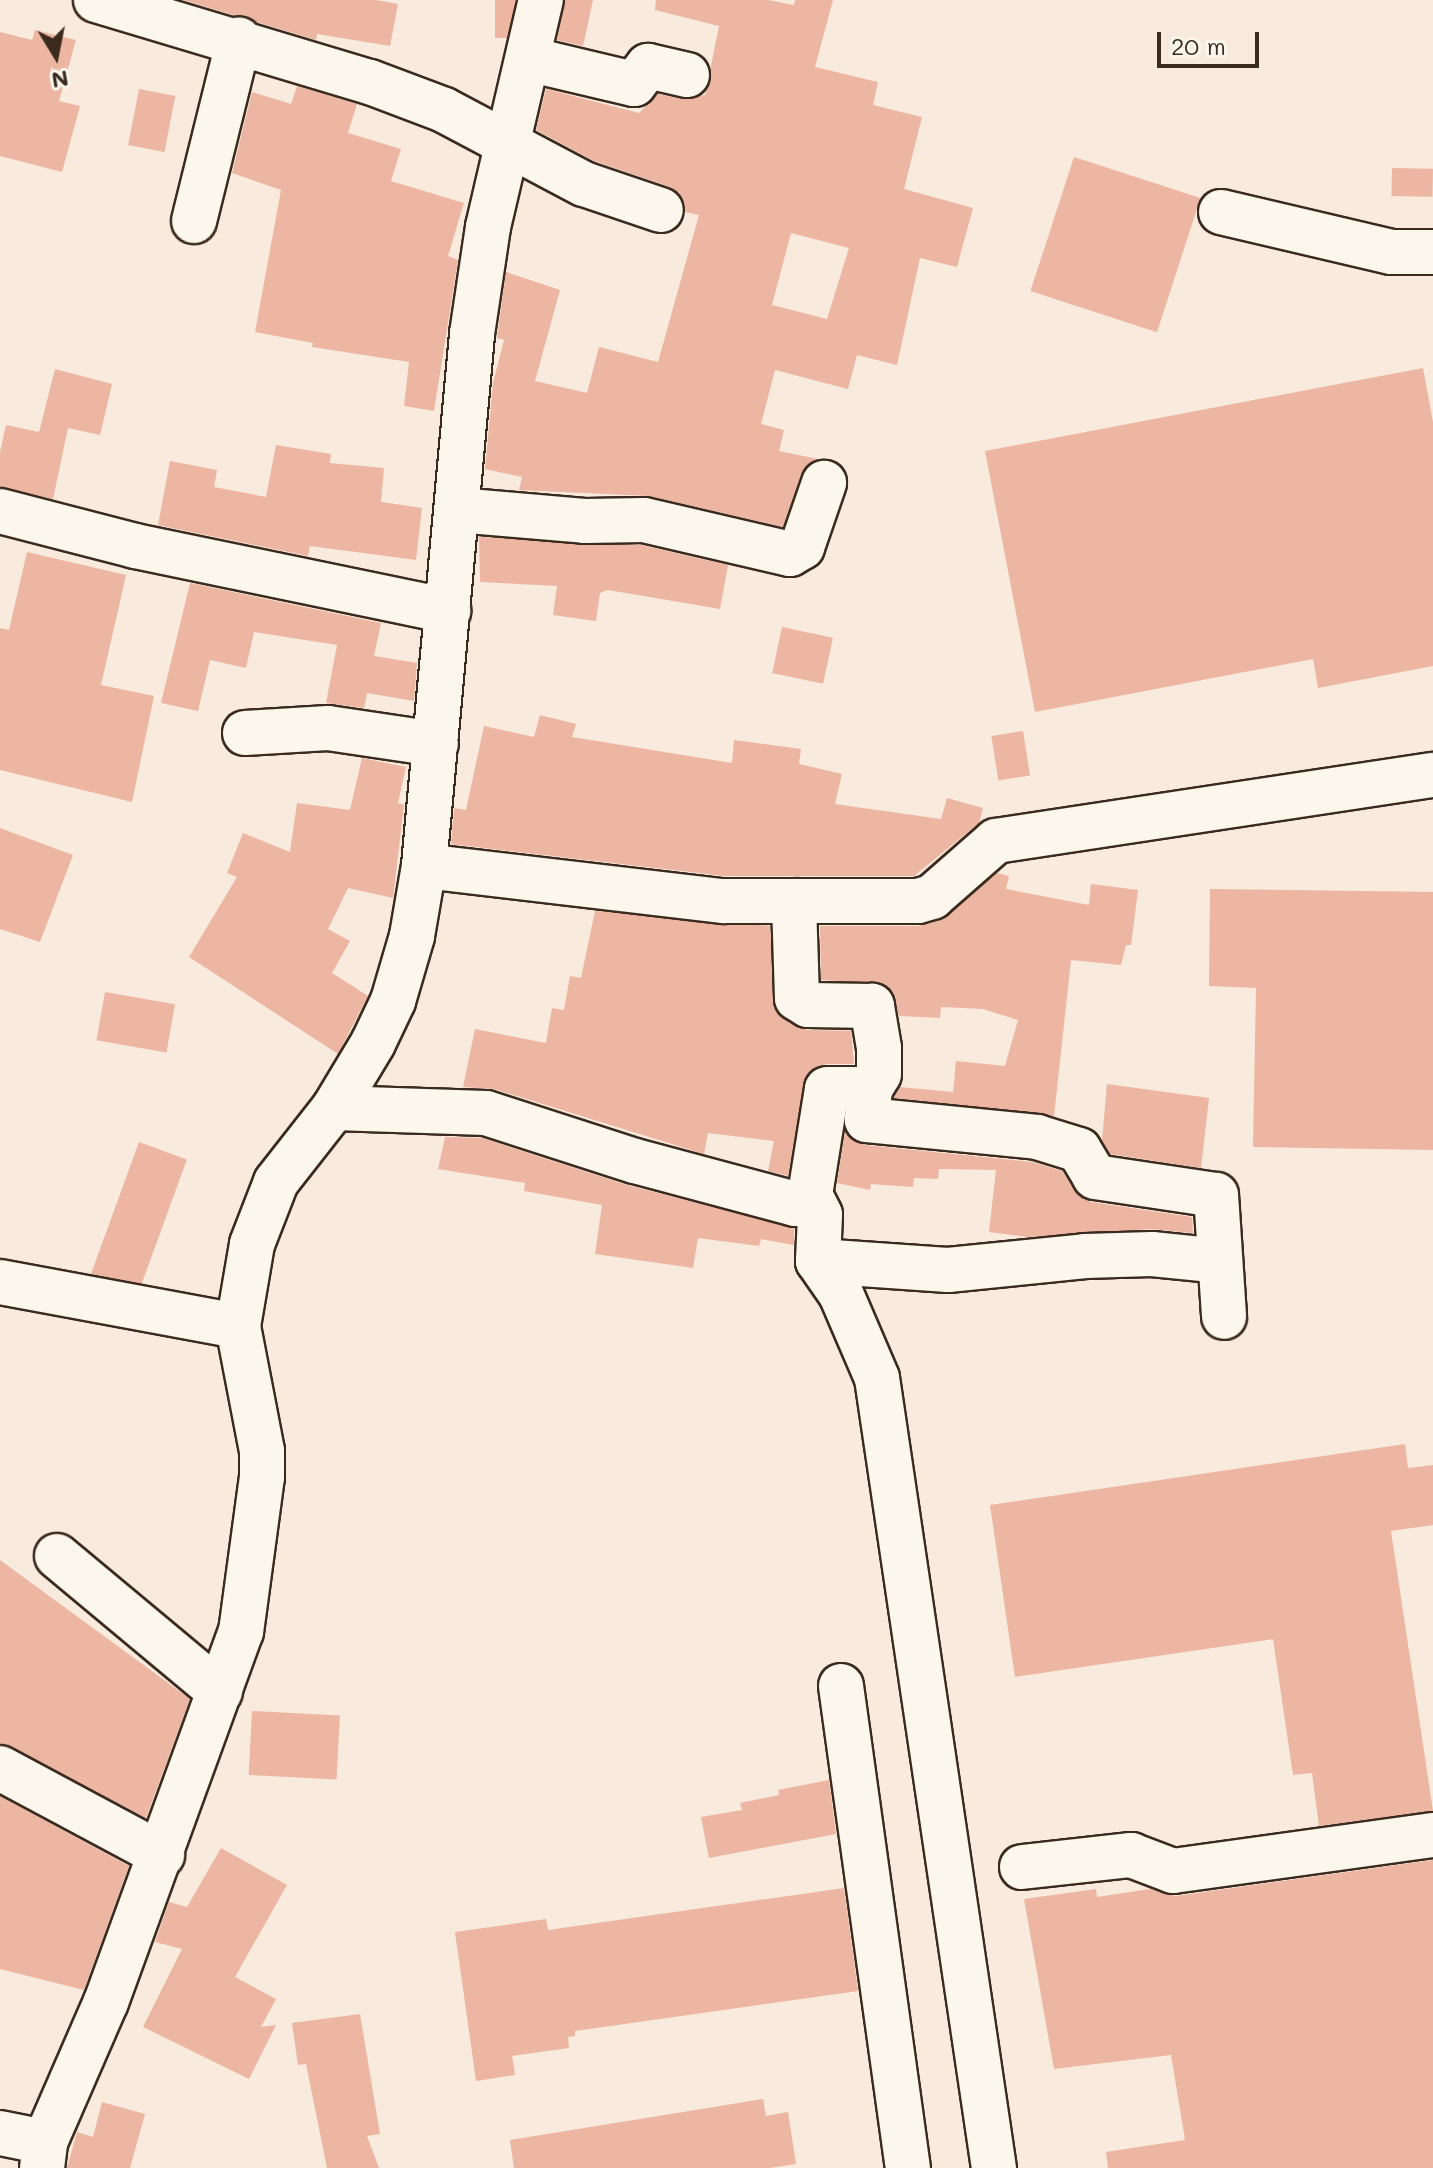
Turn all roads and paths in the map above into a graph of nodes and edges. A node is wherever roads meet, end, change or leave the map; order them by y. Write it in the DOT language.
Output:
graph roads {
  1 [pos="96,0"];
  2 [pos="541,0"];
  3 [pos="239,39"];
  4 [pos="528,59"];
  5 [pos="687,75"];
  6 [pos="509,147"];
  7 [pos="661,210"];
  8 [pos="1221,212"];
  9 [pos="194,221"];
  10 [pos="1433,252"];
  11 [pos="824,483"];
  12 [pos="457,510"];
  13 [pos="0,511"];
  14 [pos="448,611"];
  15 [pos="245,733"];
  16 [pos="436,744"];
  17 [pos="1433,775"];
  18 [pos="424,866"];
  19 [pos="794,901"];
  20 [pos="870,1089"];
  21 [pos="334,1108"];
  22 [pos="810,1195"];
  23 [pos="818,1261"];
  24 [pos="1220,1261"];
  25 [pos="0,1282"];
  26 [pos="1224,1317"];
  27 [pos="238,1326"];
  28 [pos="57,1556"];
  29 [pos="841,1686"];
  30 [pos="220,1692"];
  31 [pos="0,1768"];
  32 [pos="1433,1835"];
  33 [pos="162,1855"];
  34 [pos="1022,1867"];
  35 [pos="0,2133"];
  36 [pos="44,2155"];
  37 [pos="908,2168"];
  38 [pos="994,2168"];
  1 -- 3 [label="street"];
  2 -- 4 [label="street"];
  3 -- 6 [label="street"];
  3 -- 9 [label="street"];
  4 -- 5 [label="street"];
  4 -- 6 [label="street"];
  6 -- 7 [label="street"];
  6 -- 12 [label="street"];
  8 -- 10 [label="street"];
  11 -- 12 [label="street"];
  12 -- 14 [label="street"];
  13 -- 14 [label="street"];
  14 -- 16 [label="street"];
  15 -- 16 [label="street"];
  16 -- 18 [label="street"];
  17 -- 19 [label="street"];
  18 -- 19 [label="street"];
  18 -- 21 [label="street"];
  19 -- 20 [label="street"];
  20 -- 22 [label="street"];
  20 -- 24 [label="street"];
  21 -- 22 [label="street"];
  21 -- 27 [label="street"];
  22 -- 23 [label="street"];
  23 -- 24 [label="street"];
  23 -- 38 [label="street"];
  24 -- 26 [label="street"];
  25 -- 27 [label="street"];
  27 -- 30 [label="street"];
  28 -- 30 [label="street"];
  29 -- 37 [label="street"];
  30 -- 33 [label="street"];
  31 -- 33 [label="street"];
  32 -- 34 [label="street"];
  33 -- 36 [label="street"];
  35 -- 36 [label="street"];
}
